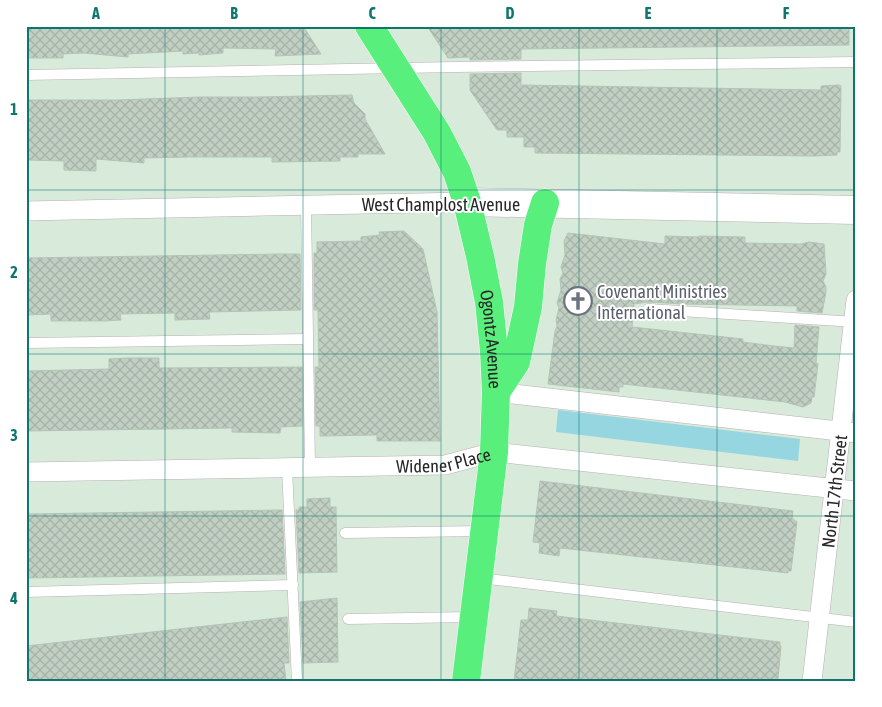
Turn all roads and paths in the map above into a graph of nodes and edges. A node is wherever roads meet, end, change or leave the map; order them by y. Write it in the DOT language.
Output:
graph roads {
  1 [pos="369,26"];
  2 [pos="856,62"];
  3 [pos="396,69"];
  4 [pos="26,75"];
  5 [pos="467,202"];
  6 [pos="545,203"];
  7 [pos="306,205"];
  8 [pos="856,210"];
  9 [pos="26,211"];
  10 [pos="856,300"];
  11 [pos="648,309"];
  12 [pos="854,322"];
  13 [pos="307,339"];
  14 [pos="26,343"];
  15 [pos="496,392"];
  16 [pos="848,432"];
  17 [pos="494,452"];
  18 [pos="310,467"];
  19 [pos="288,468"];
  20 [pos="26,472"];
  21 [pos="833,489"];
  22 [pos="856,491"];
  23 [pos="484,531"];
  24 [pos="345,533"];
  25 [pos="479,578"];
  26 [pos="293,585"];
  27 [pos="26,592"];
  28 [pos="473,617"];
  29 [pos="820,618"];
  30 [pos="348,619"];
  31 [pos="856,622"];
  32 [pos="297,681"];
  33 [pos="466,681"];
  34 [pos="812,681"];
  1 -- 3 [label="main road, Ogontz Avenue"];
  2 -- 3 [label="lane"];
  3 -- 4 [label="lane"];
  3 -- 5 [label="main road, Ogontz Avenue"];
  5 -- 6 [label="street, West Champlost Avenue"];
  5 -- 7 [label="street, West Champlost Avenue"];
  5 -- 15 [label="main road, Ogontz Avenue"];
  6 -- 8 [label="street, West Champlost Avenue"];
  6 -- 15 [label="main road"];
  7 -- 9 [label="street, West Champlost Avenue"];
  7 -- 13 [label="lane"];
  10 -- 12 [label="street, North 17th Street"];
  11 -- 12 [label="lane"];
  12 -- 16 [label="street, North 17th Street"];
  13 -- 14 [label="lane"];
  13 -- 18 [label="lane"];
  15 -- 16 [label="street"];
  15 -- 17 [label="main road, Ogontz Avenue"];
  16 -- 21 [label="street, North 17th Street"];
  17 -- 18 [label="street, Widener Place"];
  17 -- 21 [label="street, Widener Place"];
  17 -- 23 [label="main road, Ogontz Avenue"];
  18 -- 19 [label="street, Widener Place"];
  19 -- 20 [label="street, Widener Place"];
  19 -- 26 [label="lane"];
  21 -- 22 [label="street, Widener Place"];
  21 -- 29 [label="street, North 17th Street"];
  23 -- 24 [label="lane"];
  23 -- 25 [label="main road, Ogontz Avenue"];
  25 -- 28 [label="main road, Ogontz Avenue"];
  25 -- 29 [label="lane"];
  26 -- 27 [label="lane"];
  26 -- 32 [label="lane"];
  28 -- 30 [label="lane"];
  28 -- 33 [label="main road, Ogontz Avenue"];
  29 -- 31 [label="lane"];
  29 -- 34 [label="street, North 17th Street"];
}
